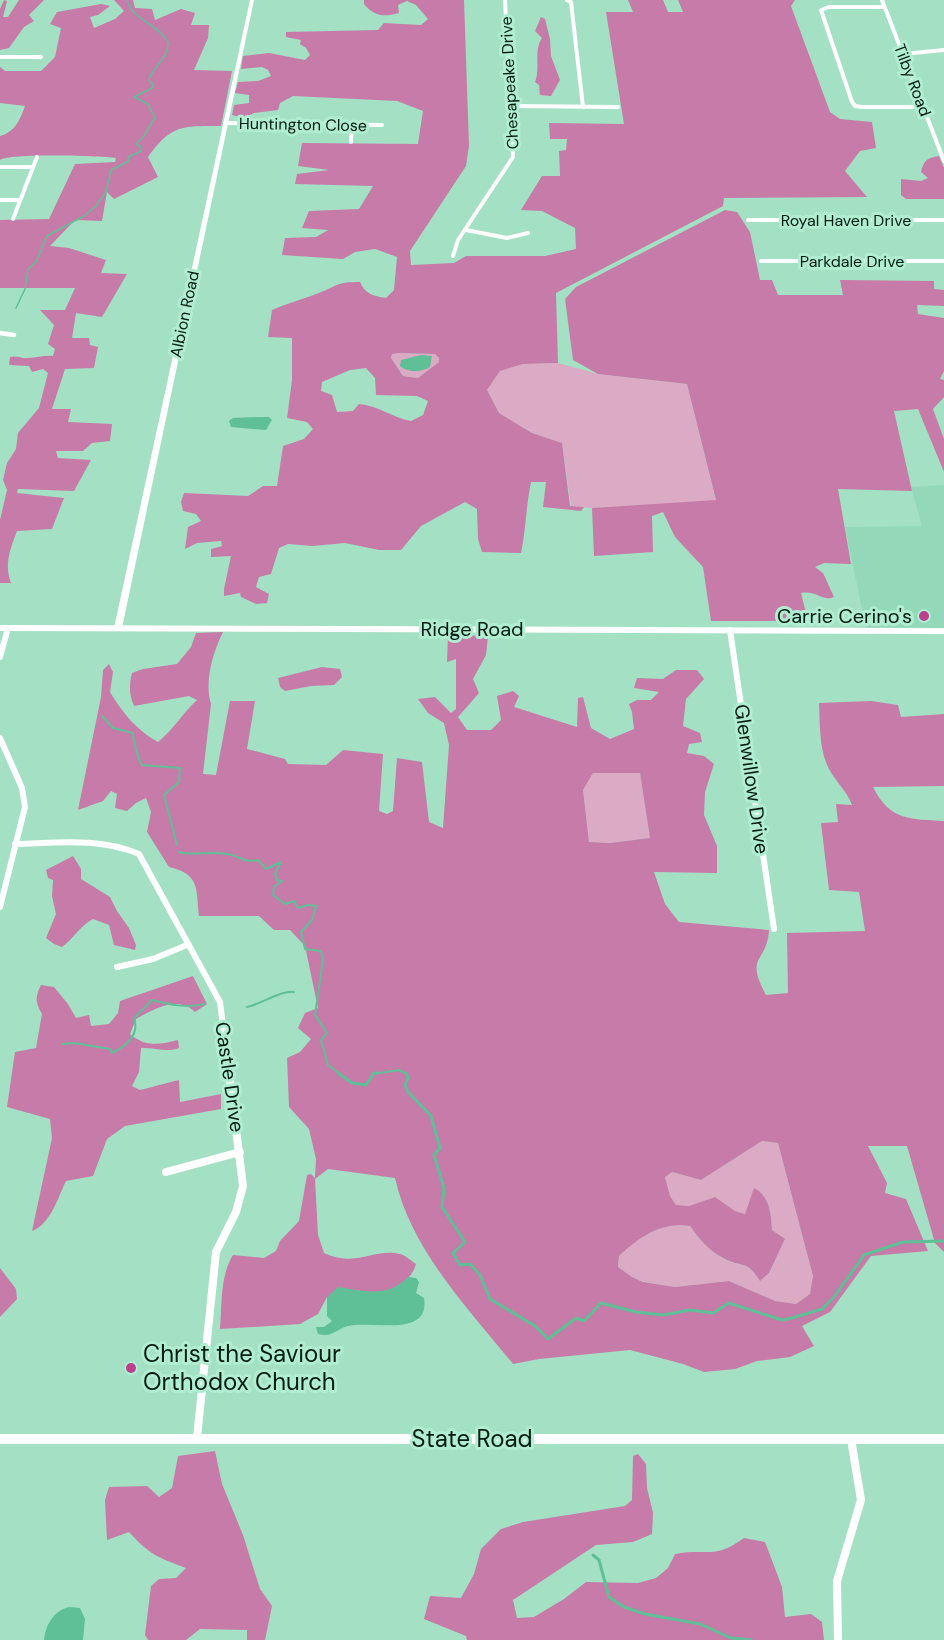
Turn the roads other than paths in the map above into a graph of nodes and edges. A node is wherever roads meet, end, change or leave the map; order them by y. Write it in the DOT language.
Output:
graph roads {
  1 [pos="252,0"];
  2 [pos="505,0"];
  3 [pos="567,0"];
  4 [pos="882,0"];
  5 [pos="884,7"];
  6 [pos="944,50"];
  7 [pos="903,54"];
  8 [pos="0,57"];
  9 [pos="41,57"];
  10 [pos="511,106"];
  11 [pos="583,107"];
  12 [pos="618,107"];
  13 [pos="924,107"];
  14 [pos="225,123"];
  15 [pos="352,125"];
  16 [pos="382,125"];
  17 [pos="351,142"];
  18 [pos="37,157"];
  19 [pos="944,161"];
  20 [pos="0,167"];
  21 [pos="32,167"];
  22 [pos="0,200"];
  23 [pos="20,200"];
  24 [pos="13,219"];
  25 [pos="748,220"];
  26 [pos="944,220"];
  27 [pos="466,231"];
  28 [pos="528,233"];
  29 [pos="453,256"];
  30 [pos="761,261"];
  31 [pos="944,261"];
  32 [pos="0,333"];
  33 [pos="14,335"];
  34 [pos="4,628"];
  35 [pos="118,628"];
  36 [pos="730,630"];
  37 [pos="944,631"];
  38 [pos="0,657"];
  39 [pos="0,738"];
  40 [pos="15,844"];
  41 [pos="0,907"];
  42 [pos="774,928"];
  43 [pos="188,945"];
  44 [pos="117,967"];
  45 [pos="240,1152"];
  46 [pos="166,1172"];
  47 [pos="197,1438"];
  48 [pos="0,1439"];
  49 [pos="851,1439"];
  50 [pos="944,1439"];
  51 [pos="838,1640"];
  1 -- 14 [label="street, Albion Road"];
  2 -- 10 [label="street, Chesapeake Drive"];
  3 -- 11 [label="street"];
  4 -- 5 [label="street, Tilby Road"];
  5 -- 7 [label="street, Tilby Road"];
  5 -- 13 [label="street"];
  6 -- 7 [label="street"];
  7 -- 13 [label="street, Tilby Road"];
  8 -- 9 [label="street"];
  10 -- 11 [label="street"];
  10 -- 27 [label="street, Chesapeake Drive"];
  11 -- 12 [label="street"];
  13 -- 19 [label="street, Tilby Road"];
  14 -- 15 [label="street, Huntington Close"];
  14 -- 35 [label="street, Albion Road"];
  15 -- 16 [label="street, Huntington Close"];
  15 -- 17 [label="street"];
  18 -- 21 [label="street"];
  20 -- 21 [label="street"];
  21 -- 23 [label="street"];
  22 -- 23 [label="street"];
  23 -- 24 [label="street"];
  25 -- 26 [label="street, Royal Haven Drive"];
  27 -- 28 [label="street"];
  27 -- 29 [label="street, Chesapeake Drive"];
  30 -- 31 [label="street, Parkdale Drive"];
  32 -- 33 [label="street"];
  34 -- 35 [label="main road, Ridge Road"];
  34 -- 38 [label="street"];
  35 -- 36 [label="main road, Ridge Road"];
  36 -- 37 [label="main road, Ridge Road"];
  36 -- 42 [label="street, Glenwillow Drive"];
  39 -- 40 [label="street"];
  40 -- 41 [label="street"];
  40 -- 43 [label="street, Castle Drive"];
  43 -- 44 [label="street"];
  43 -- 45 [label="street, Castle Drive"];
  45 -- 46 [label="street"];
  45 -- 47 [label="street, Castle Drive"];
  47 -- 48 [label="street, State Road"];
  47 -- 49 [label="street, State Road"];
  49 -- 50 [label="street, State Road"];
  49 -- 51 [label="street"];
}
